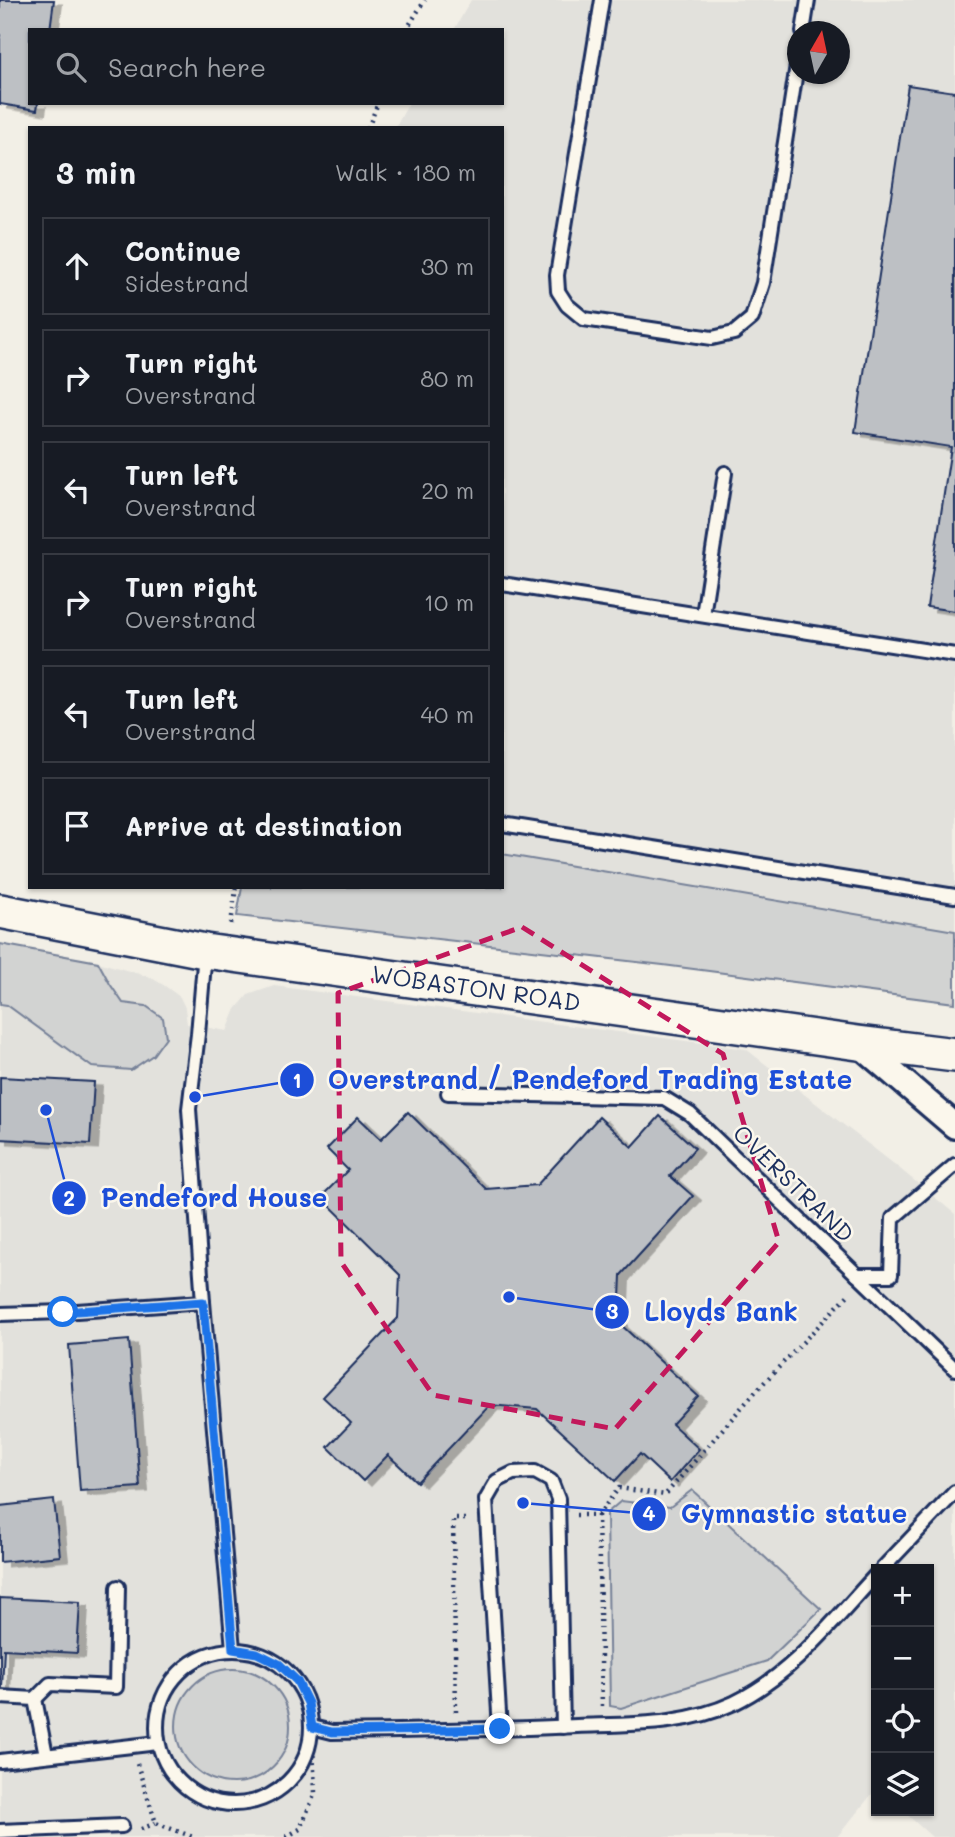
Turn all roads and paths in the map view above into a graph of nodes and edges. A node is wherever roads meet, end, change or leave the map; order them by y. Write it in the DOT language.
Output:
graph roads {
  1 [pos="425,0"];
  2 [pos="602,0"];
  3 [pos="808,0"];
  4 [pos="805,21"];
  5 [pos="408,28"];
  6 [pos="794,84"];
  7 [pos="376,105"];
  8 [pos="369,126"];
  9 [pos="725,473"];
  10 [pos="504,584"];
  11 [pos="703,615"];
  12 [pos="955,655"];
  13 [pos="504,824"];
  14 [pos="235,889"];
  15 [pos="955,895"];
  16 [pos="0,911"];
  17 [pos="217,941"];
  18 [pos="858,1044"];
  19 [pos="955,1055"];
  20 [pos="448,1093"];
  21 [pos="955,1126"];
  22 [pos="955,1165"];
  23 [pos="860,1277"];
  24 [pos="203,1302"];
  25 [pos="0,1314"];
  26 [pos="955,1369"];
  27 [pos="955,1492"];
  28 [pos="559,1516"];
  29 [pos="598,1516"];
  30 [pos="488,1518"];
  31 [pos="887,1564"];
  32 [pos="871,1580"];
  33 [pos="118,1587"];
  34 [pos="233,1649"];
  35 [pos="0,1697"];
  36 [pos="35,1699"];
  37 [pos="603,1725"];
  38 [pos="312,1727"];
  39 [pos="563,1727"];
  40 [pos="500,1729"];
  41 [pos="457,1730"];
  42 [pos="158,1743"];
  43 [pos="131,1746"];
  44 [pos="46,1755"];
  45 [pos="0,1760"];
  46 [pos="122,1826"];
  47 [pos="0,1831"];
  48 [pos="193,1837"];
  49 [pos="286,1837"];
  1 -- 5 [label="path"];
  2 -- 6 [label="lane"];
  3 -- 4 [label="lane"];
  7 -- 8 [label="path"];
  9 -- 11 [label="lane"];
  10 -- 11 [label="lane"];
  11 -- 12 [label="lane"];
  13 -- 15 [label="lane"];
  14 -- 17 [label="path"];
  16 -- 17 [label="street, WOBASTON ROAD"];
  17 -- 18 [label="street, WOBASTON ROAD"];
  17 -- 24 [label="lane"];
  18 -- 19 [label="street, WOBASTON ROAD"];
  18 -- 21 [label="street"];
  20 -- 23 [label="lane, OVERSTRAND"];
  22 -- 23 [label="lane"];
  23 -- 26 [label="lane, OVERSTRAND"];
  23 -- 29 [label="path"];
  24 -- 25 [label="lane"];
  24 -- 34 [label="lane"];
  27 -- 31 [label="lane"];
  28 -- 29 [label="path"];
  28 -- 30 [label="lane"];
  28 -- 39 [label="lane"];
  29 -- 37 [label="path"];
  30 -- 40 [label="lane"];
  30 -- 41 [label="path"];
  32 -- 37 [label="lane"];
  33 -- 36 [label="lane"];
  34 -- 38 [label="lane"];
  34 -- 42 [label="lane"];
  35 -- 36 [label="lane"];
  36 -- 44 [label="lane"];
  37 -- 39 [label="lane"];
  38 -- 41 [label="lane"];
  38 -- 42 [label="lane"];
  38 -- 49 [label="path"];
  39 -- 40 [label="lane"];
  40 -- 41 [label="lane"];
  42 -- 43 [label="lane"];
  43 -- 44 [label="lane"];
  43 -- 48 [label="path"];
  44 -- 45 [label="lane"];
  46 -- 47 [label="lane"];
}
